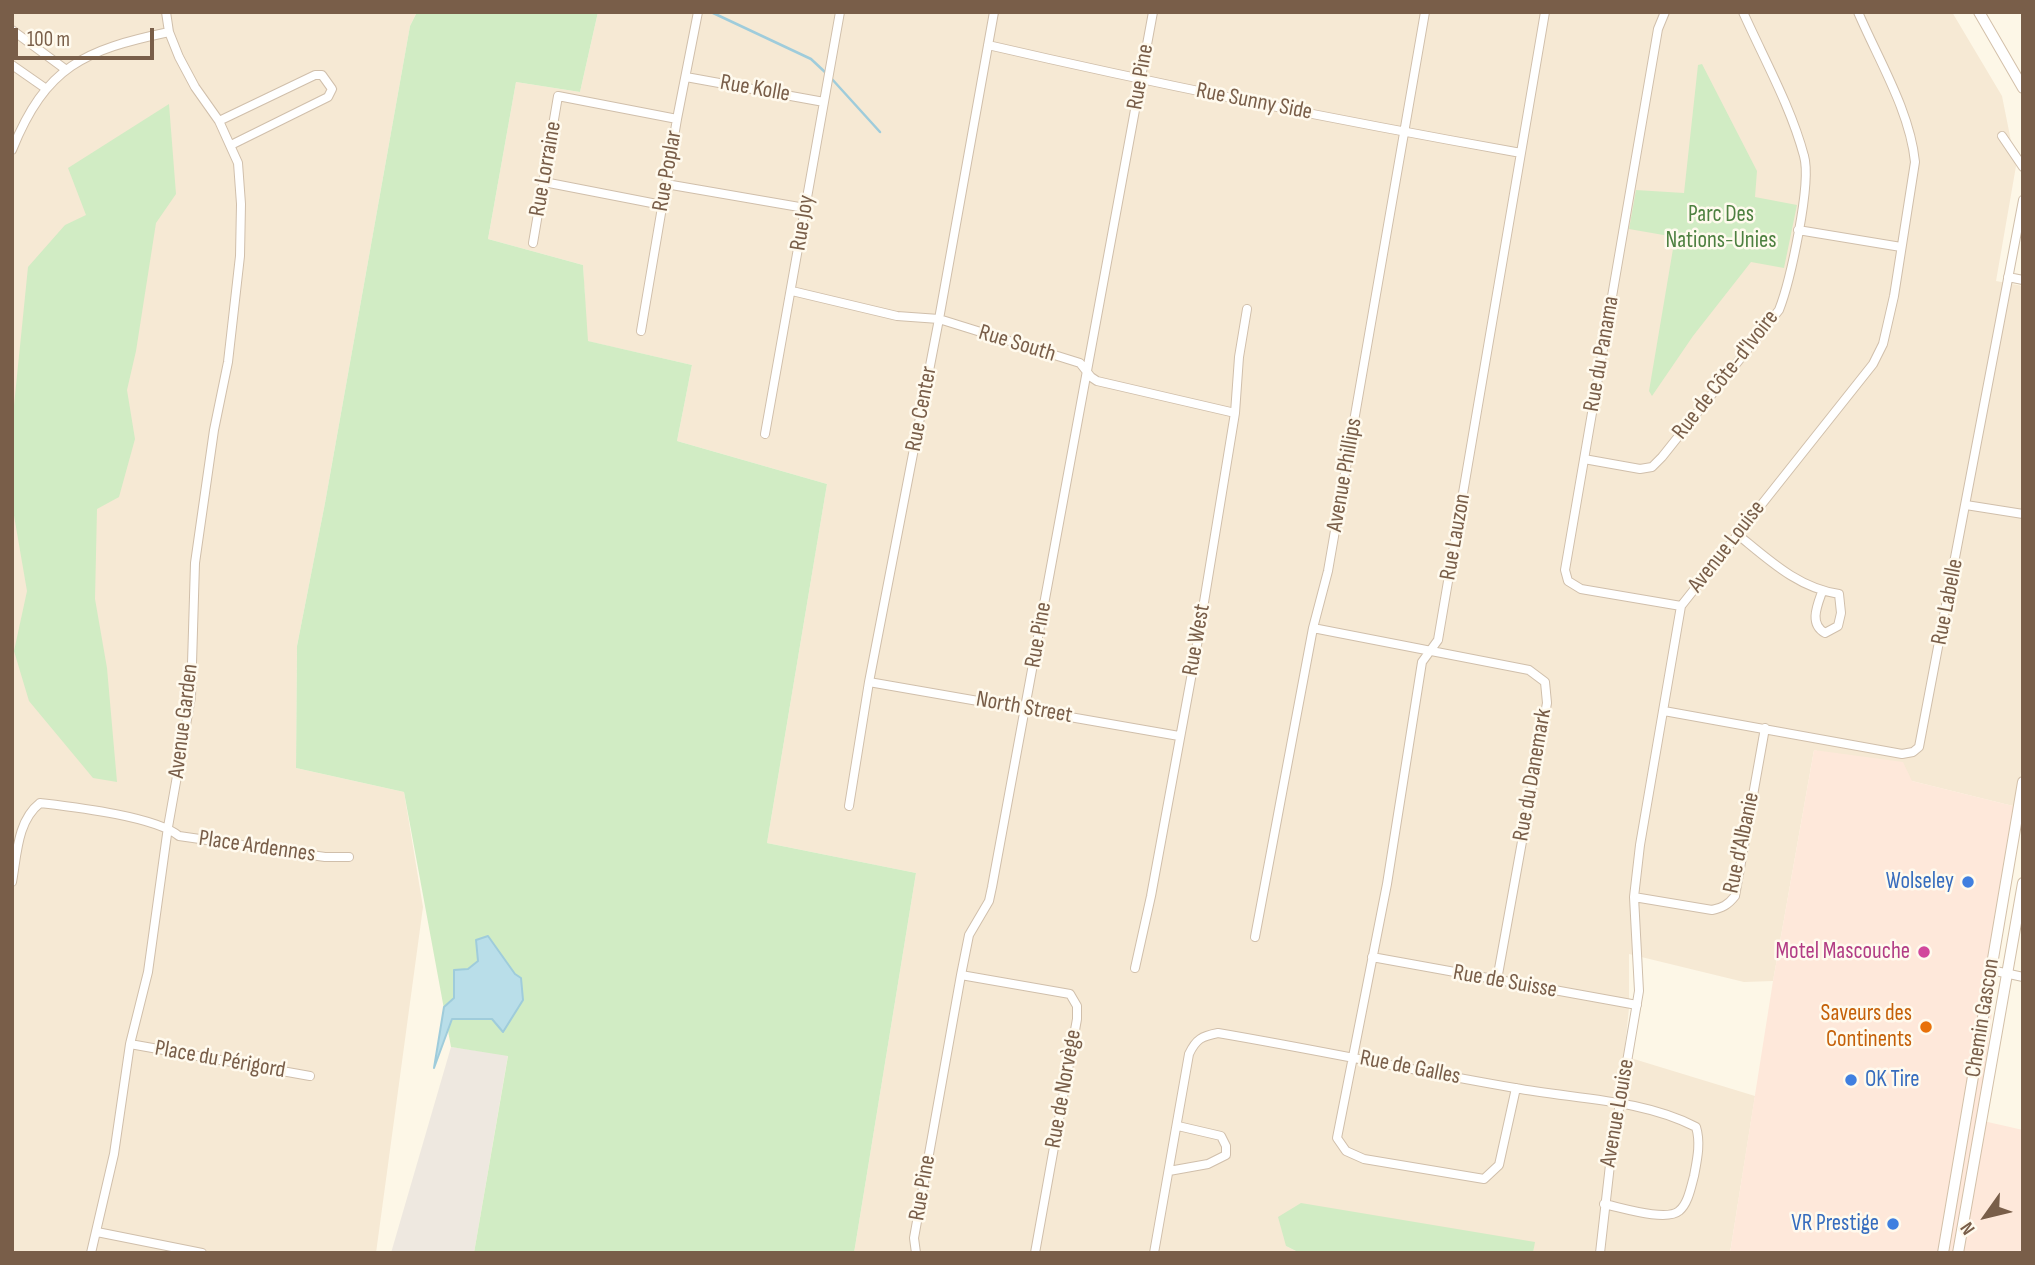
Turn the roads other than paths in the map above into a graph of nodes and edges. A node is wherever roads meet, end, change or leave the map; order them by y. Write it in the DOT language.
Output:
graph roads {
  1 [pos="166,12"];
  2 [pos="698,12"];
  3 [pos="840,12"];
  4 [pos="994,12"];
  5 [pos="1153,12"];
  6 [pos="1425,12"];
  7 [pos="1545,12"];
  8 [pos="1665,12"];
  9 [pos="1743,12"];
  10 [pos="1858,12"];
  11 [pos="1979,12"];
  12 [pos="12,30"];
  13 [pos="169,32"];
  14 [pos="988,45"];
  15 [pos="12,65"];
  16 [pos="65,69"];
  17 [pos="686,77"];
  18 [pos="1141,79"];
  19 [pos="45,88"];
  20 [pos="2023,88"];
  21 [pos="824,102"];
  22 [pos="677,119"];
  23 [pos="219,121"];
  24 [pos="1404,133"];
  25 [pos="2002,136"];
  26 [pos="231,145"];
  27 [pos="12,150"];
  28 [pos="1521,153"];
  29 [pos="2023,167"];
  30 [pos="544,182"];
  31 [pos="666,184"];
  32 [pos="2023,200"];
  33 [pos="662,205"];
  34 [pos="805,208"];
  35 [pos="1798,230"];
  36 [pos="533,243"];
  37 [pos="1900,247"];
  38 [pos="2008,277"];
  39 [pos="2023,279"];
  40 [pos="792,291"];
  41 [pos="1247,309"];
  42 [pos="939,319"];
  43 [pos="641,331"];
  44 [pos="1086,371"];
  45 [pos="1235,413"];
  46 [pos="765,434"];
  47 [pos="1584,459"];
  48 [pos="1966,505"];
  49 [pos="2023,514"];
  50 [pos="1737,534"];
  51 [pos="1822,592"];
  52 [pos="1681,606"];
  53 [pos="1313,628"];
  54 [pos="1430,651"];
  55 [pos="869,682"];
  56 [pos="1026,708"];
  57 [pos="1664,711"];
  58 [pos="1765,728"];
  59 [pos="1179,736"];
  60 [pos="2023,782"];
  61 [pos="849,806"];
  62 [pos="169,827"];
  63 [pos="349,857"];
  64 [pos="12,883"];
  65 [pos="2023,883"];
  66 [pos="1634,897"];
  67 [pos="1255,937"];
  68 [pos="1372,957"];
  69 [pos="1135,968"];
  70 [pos="1991,970"];
  71 [pos="2007,974"];
  72 [pos="961,975"];
  73 [pos="2023,977"];
  74 [pos="1497,980"];
  75 [pos="1637,1005"];
  76 [pos="130,1044"];
  77 [pos="1353,1056"];
  78 [pos="310,1076"];
  79 [pos="1516,1088"];
  80 [pos="1620,1105"];
  81 [pos="1178,1126"];
  82 [pos="1169,1171"];
  83 [pos="1604,1204"];
  84 [pos="97,1232"];
  85 [pos="91,1253"];
  86 [pos="202,1253"];
  87 [pos="916,1253"];
  88 [pos="1035,1253"];
  89 [pos="1154,1253"];
  90 [pos="1600,1253"];
  91 [pos="1943,1253"];
  92 [pos="1958,1253"];
  1 -- 13 [label="street, Avenue Garden"];
  2 -- 17 [label="street, Rue Poplar"];
  3 -- 21 [label="street, Rue Joy"];
  4 -- 14 [label="street, Rue Center"];
  5 -- 18 [label="street, Rue Pine"];
  6 -- 24 [label="street, Avenue Phillips"];
  7 -- 28 [label="street, Rue Lauzon"];
  8 -- 47 [label="street, Rue du Panama"];
  9 -- 35 [label="street, Rue de Côte-d'Ivoire"];
  10 -- 37 [label="street, Avenue Louise"];
  11 -- 20 [label="main road"];
  12 -- 16 [label="street"];
  13 -- 16 [label="street"];
  13 -- 23 [label="street, Avenue Garden"];
  14 -- 18 [label="street, Rue Sunny Side"];
  14 -- 42 [label="street, Rue Center"];
  15 -- 19 [label="street"];
  16 -- 19 [label="street"];
  17 -- 21 [label="street, Rue Kolle"];
  17 -- 22 [label="street, Rue Poplar"];
  18 -- 24 [label="street, Rue Sunny Side"];
  18 -- 44 [label="street, Rue Pine"];
  19 -- 27 [label="street"];
  21 -- 34 [label="street, Rue Joy"];
  22 -- 30 [label="street, Rue Lorraine"];
  22 -- 31 [label="street, Rue Poplar"];
  23 -- 26 [label="street, Avenue Garden"];
  23 -- 26 [label="street"];
  24 -- 28 [label="street, Rue Sunny Side"];
  24 -- 53 [label="street, Avenue Phillips"];
  25 -- 29 [label="street"];
  26 -- 62 [label="street, Avenue Garden"];
  28 -- 54 [label="street, Rue Lauzon"];
  30 -- 33 [label="street"];
  30 -- 36 [label="street, Rue Lorraine"];
  31 -- 33 [label="street, Rue Poplar"];
  31 -- 34 [label="street"];
  32 -- 38 [label="street, Rue Labelle"];
  33 -- 43 [label="street, Rue Poplar"];
  34 -- 40 [label="street, Rue Joy"];
  35 -- 37 [label="street"];
  35 -- 47 [label="street, Rue de Côte-d'Ivoire"];
  37 -- 50 [label="street, Avenue Louise"];
  38 -- 39 [label="street"];
  38 -- 48 [label="street, Rue Labelle"];
  40 -- 42 [label="street, Rue South"];
  40 -- 46 [label="street, Rue Joy"];
  41 -- 45 [label="street, Rue West"];
  42 -- 44 [label="street, Rue South"];
  42 -- 55 [label="street, Rue Center"];
  44 -- 45 [label="street, Rue South"];
  44 -- 56 [label="street, Rue Pine"];
  45 -- 59 [label="street, Rue West"];
  47 -- 52 [label="street, Rue du Panama"];
  48 -- 49 [label="street"];
  48 -- 58 [label="street, Rue Labelle"];
  50 -- 51 [label="street"];
  50 -- 52 [label="street, Avenue Louise"];
  51 -- 51 [label="street"];
  52 -- 57 [label="street, Avenue Louise"];
  53 -- 54 [label="street, Rue du Danemark"];
  53 -- 67 [label="street, Avenue Phillips"];
  54 -- 68 [label="street, Rue Lauzon"];
  54 -- 74 [label="street, Rue du Danemark"];
  55 -- 56 [label="street, North Street"];
  55 -- 61 [label="street, Rue Center"];
  56 -- 59 [label="street, North Street"];
  56 -- 72 [label="street, Rue Pine"];
  57 -- 58 [label="street, Rue Labelle"];
  57 -- 66 [label="street, Avenue Louise"];
  58 -- 66 [label="street, Rue d'Albanie"];
  59 -- 69 [label="street, Rue West"];
  60 -- 70 [label="main road, Chemin Gascon"];
  62 -- 63 [label="street, Place Ardennes"];
  62 -- 64 [label="street, Place Ardennes"];
  62 -- 76 [label="street, Avenue Garden"];
  65 -- 71 [label="main road, Chemin Gascon"];
  66 -- 75 [label="street, Avenue Louise"];
  68 -- 74 [label="street, Rue de Suisse"];
  68 -- 77 [label="street, Rue Lauzon"];
  70 -- 71 [label="street"];
  70 -- 91 [label="main road, Chemin Gascon"];
  71 -- 73 [label="street"];
  71 -- 92 [label="main road, Chemin Gascon"];
  72 -- 87 [label="street, Rue Pine"];
  72 -- 88 [label="street, Rue de Norvège"];
  74 -- 75 [label="street, Rue de Suisse"];
  75 -- 80 [label="street, Avenue Louise"];
  76 -- 78 [label="street, Place du Périgord"];
  76 -- 84 [label="street, Avenue Garden"];
  77 -- 79 [label="street, Rue de Galles"];
  77 -- 79 [label="street, Rue Lauzon"];
  77 -- 81 [label="street, Rue de Galles"];
  79 -- 80 [label="street, Rue de Galles"];
  80 -- 83 [label="street, Avenue Louise"];
  80 -- 83 [label="street, Rue de Galles"];
  81 -- 82 [label="street"];
  81 -- 82 [label="street"];
  82 -- 89 [label="street"];
  83 -- 90 [label="street, Avenue Louise"];
  84 -- 85 [label="street, Avenue Garden"];
  84 -- 86 [label="street"];
}
